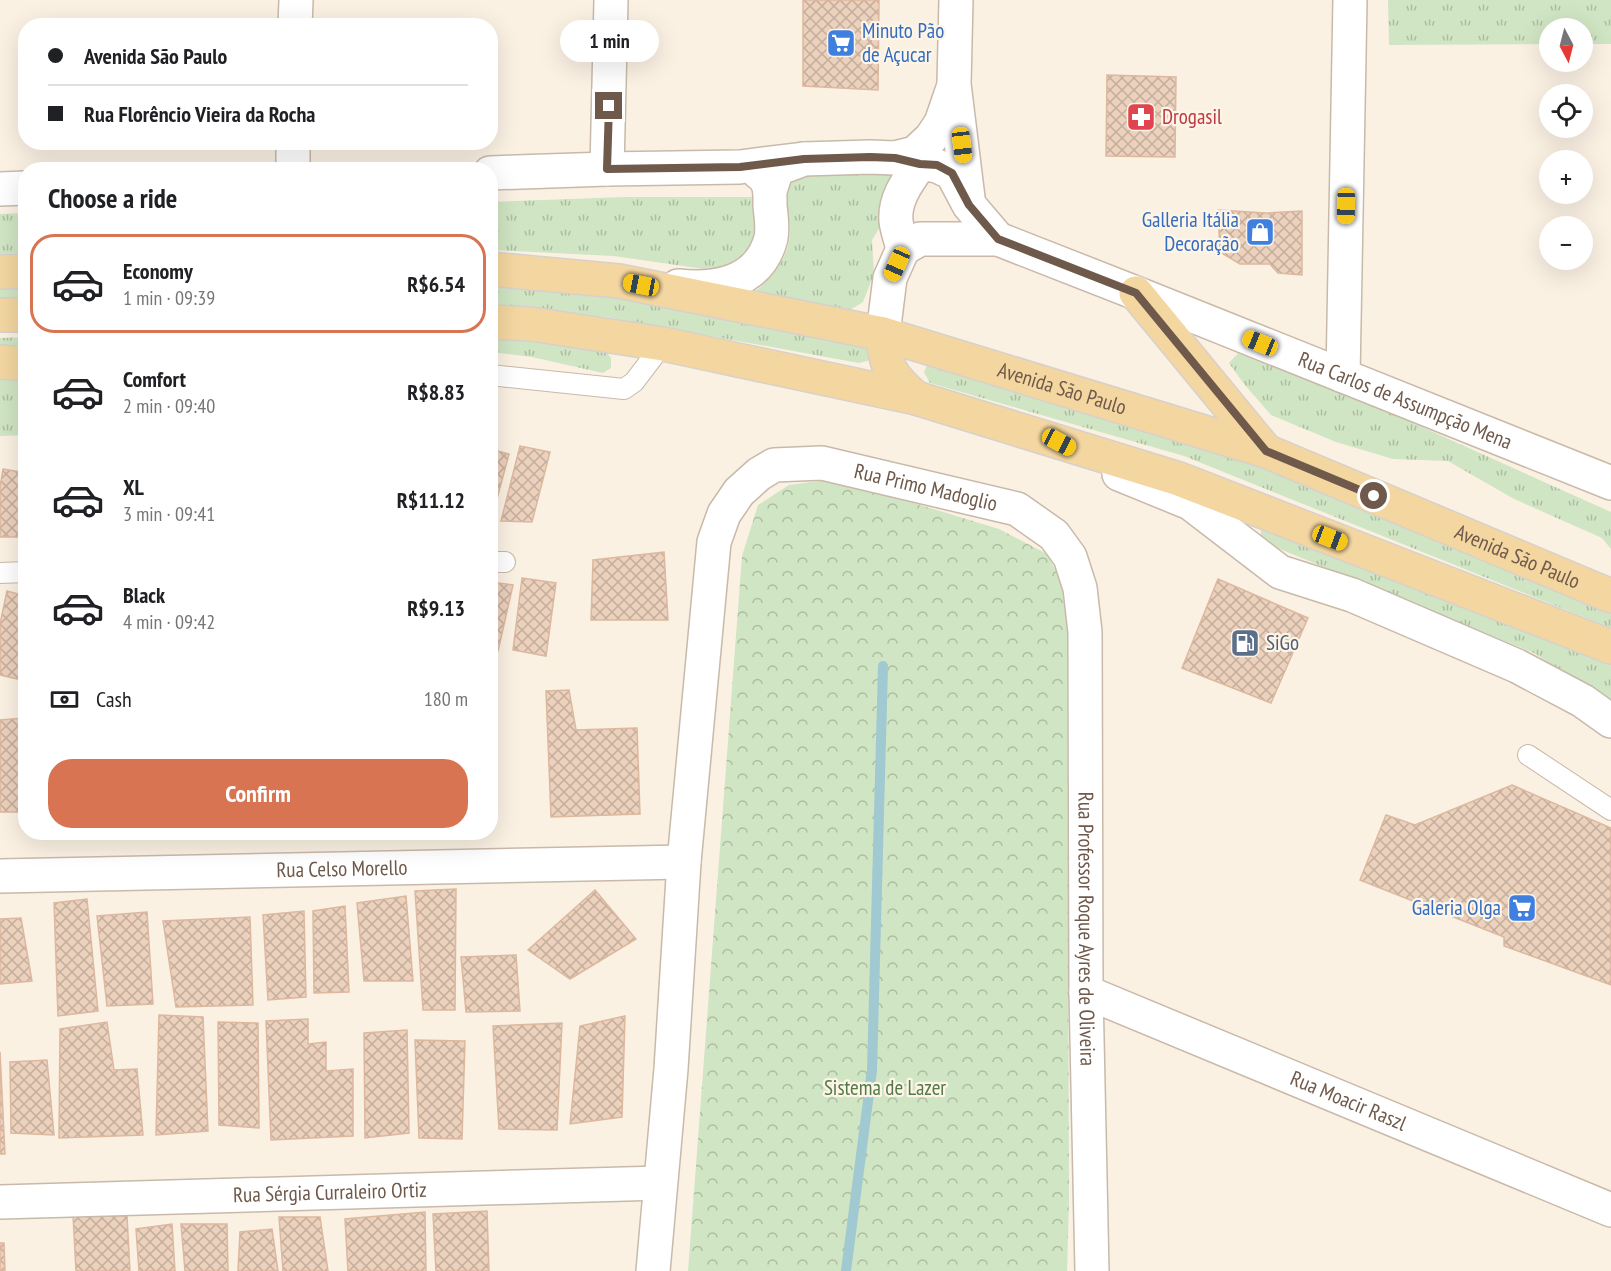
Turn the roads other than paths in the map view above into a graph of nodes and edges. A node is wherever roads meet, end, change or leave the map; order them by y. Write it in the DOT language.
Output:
graph roads {
  1 [pos="296,0"];
  2 [pos="611,0"];
  3 [pos="956,0"];
  4 [pos="1350,0"];
  5 [pos="295,18"];
  6 [pos="954,84"];
  7 [pos="804,159"];
  8 [pos="907,161"];
  9 [pos="740,167"];
  10 [pos="607,169"];
  11 [pos="498,173"];
  12 [pos="18,188"];
  13 [pos="0,189"];
  14 [pos="770,191"];
  15 [pos="969,205"];
  16 [pos="998,239"];
  17 [pos="903,249"];
  18 [pos="498,270"];
  19 [pos="18,271"];
  20 [pos="0,272"];
  21 [pos="619,281"];
  22 [pos="1136,293"];
  23 [pos="0,315"];
  24 [pos="18,315"];
  25 [pos="498,322"];
  26 [pos="883,334"];
  27 [pos="663,344"];
  28 [pos="0,363"];
  29 [pos="18,364"];
  30 [pos="498,376"];
  31 [pos="1343,376"];
  32 [pos="916,398"];
  33 [pos="1059,442"];
  34 [pos="1266,451"];
  35 [pos="1611,483"];
  36 [pos="18,572"];
  37 [pos="0,573"];
  38 [pos="1080,588"];
  39 [pos="1611,597"];
  40 [pos="1611,647"];
  41 [pos="1611,721"];
  42 [pos="1528,755"];
  43 [pos="1611,810"];
  44 [pos="684,862"];
  45 [pos="0,876"];
  46 [pos="1086,992"];
  47 [pos="660,1183"];
  48 [pos="0,1202"];
  49 [pos="1611,1210"];
  50 [pos="653,1271"];
  51 [pos="1092,1271"];
  1 -- 5 [label="street"];
  2 -- 10 [label="street"];
  3 -- 6 [label="street"];
  4 -- 31 [label="street"];
  6 -- 8 [label="street"];
  6 -- 15 [label="street"];
  7 -- 8 [label="street"];
  7 -- 9 [label="street"];
  7 -- 14 [label="street"];
  8 -- 15 [label="street"];
  8 -- 17 [label="street"];
  9 -- 10 [label="street"];
  9 -- 14 [label="street"];
  10 -- 11 [label="street"];
  12 -- 13 [label="street"];
  14 -- 21 [label="street"];
  15 -- 16 [label="street"];
  16 -- 17 [label="street"];
  16 -- 22 [label="street, Rua Carlos de Assumpção Mena"];
  17 -- 26 [label="street"];
  18 -- 21 [label="main road, Avenida São Paulo"];
  19 -- 20 [label="main road"];
  21 -- 26 [label="main road, Avenida São Paulo"];
  22 -- 31 [label="street, Rua Carlos de Assumpção Mena"];
  22 -- 34 [label="main road"];
  23 -- 24 [label="main road"];
  25 -- 27 [label="main road"];
  26 -- 32 [label="main road"];
  26 -- 34 [label="main road, Avenida São Paulo"];
  27 -- 30 [label="lane"];
  27 -- 32 [label="main road"];
  28 -- 29 [label="main road"];
  31 -- 35 [label="street, Rua Carlos de Assumpção Mena"];
  32 -- 33 [label="main road"];
  33 -- 40 [label="main road"];
  33 -- 41 [label="street"];
  34 -- 39 [label="main road, Avenida São Paulo"];
  36 -- 37 [label="lane"];
  38 -- 44 [label="street, Rua Primo Madoglio"];
  38 -- 46 [label="street, Rua Professor Roque Ayres de Oliveira"];
  42 -- 43 [label="lane"];
  44 -- 45 [label="street, Rua Celso Morello"];
  44 -- 47 [label="street, Rua Primo Madoglio"];
  46 -- 49 [label="street, Rua Moacir Raszl"];
  46 -- 51 [label="street, Rua Professor Roque Ayres de Oliveira"];
  47 -- 48 [label="street, Rua Sérgia Curraleiro Ortiz"];
  47 -- 50 [label="street, Rua Primo Madoglio"];
}
